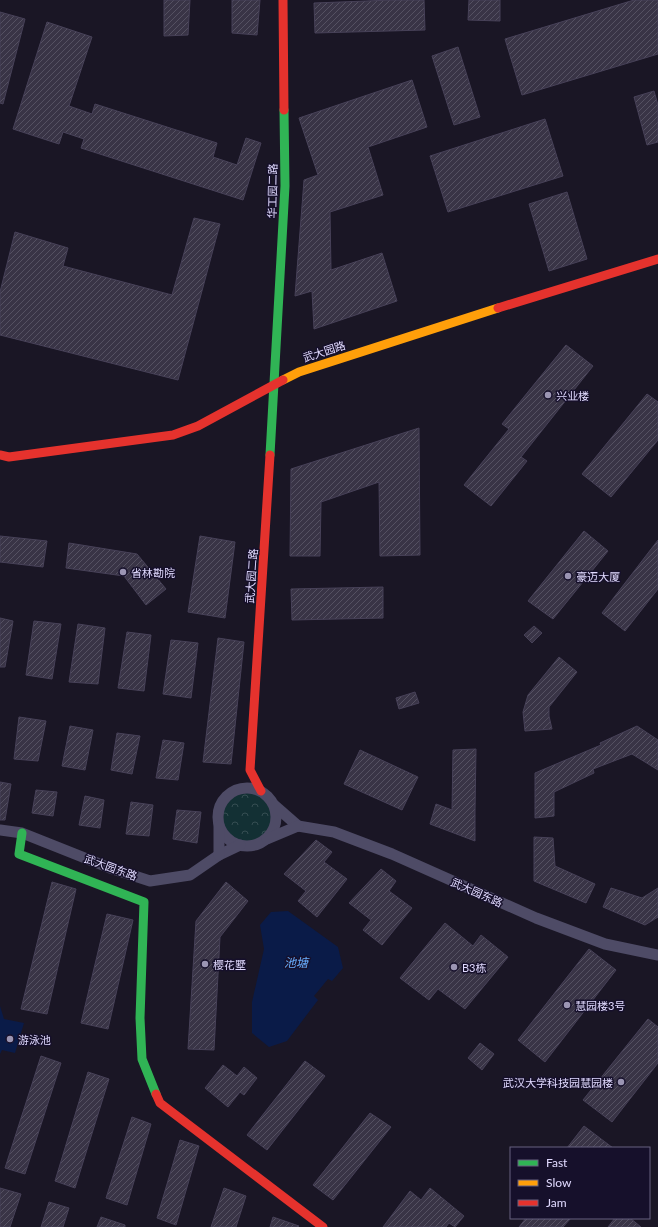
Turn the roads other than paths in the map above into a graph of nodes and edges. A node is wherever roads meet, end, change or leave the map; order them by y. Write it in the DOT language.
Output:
graph roads {
  1 [pos="283,0"];
  2 [pos="658,260"];
  3 [pos="276,383"];
  4 [pos="0,455"];
  5 [pos="250,770"];
  6 [pos="261,791"];
  7 [pos="233,792"];
  8 [pos="274,805"];
  9 [pos="219,826"];
  10 [pos="298,826"];
  11 [pos="0,830"];
  12 [pos="22,833"];
  13 [pos="266,839"];
  14 [pos="240,845"];
  15 [pos="219,856"];
  16 [pos="658,955"];
  17 [pos="323,1227"];
  1 -- 3 [label="street, 华工园二路"];
  2 -- 3 [label="street, 武大园路"];
  3 -- 4 [label="street, 武大园路"];
  3 -- 5 [label="street, 武大园二路"];
  5 -- 6 [label="street"];
  5 -- 7 [label="street"];
  6 -- 7 [label="street"];
  6 -- 8 [label="street"];
  7 -- 9 [label="street"];
  8 -- 10 [label="street"];
  8 -- 13 [label="street"];
  9 -- 14 [label="street"];
  9 -- 15 [label="street"];
  10 -- 13 [label="street"];
  10 -- 16 [label="street, 武大园东路"];
  11 -- 12 [label="street, 武大园东路"];
  12 -- 15 [label="street, 武大园东路"];
  12 -- 17 [label="street"];
  13 -- 14 [label="street"];
  14 -- 15 [label="street, 武大园东路"];
}
